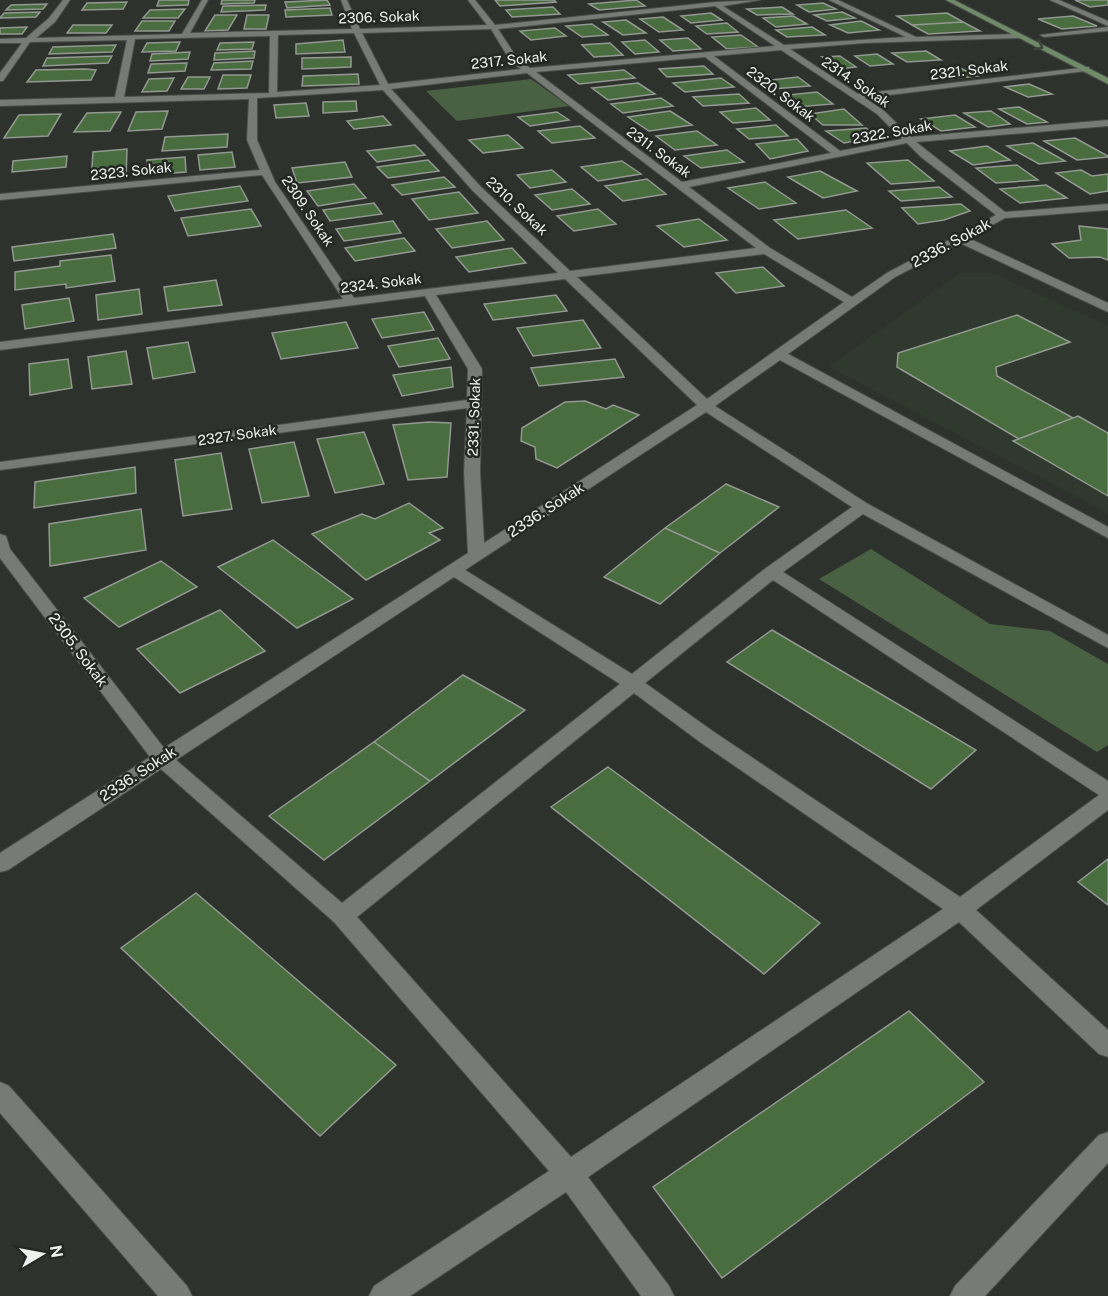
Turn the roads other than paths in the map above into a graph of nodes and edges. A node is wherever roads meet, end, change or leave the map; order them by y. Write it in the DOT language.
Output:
graph roads {
  1 [pos="67,0"];
  2 [pos="205,0"];
  3 [pos="344,0"];
  4 [pos="471,0"];
  5 [pos="656,0"];
  6 [pos="757,0"];
  7 [pos="832,0"];
  8 [pos="949,0"];
  9 [pos="1053,0"];
  10 [pos="716,4"];
  11 [pos="668,8"];
  12 [pos="1108,24"];
  13 [pos="493,27"];
  14 [pos="1108,29"];
  15 [pos="1034,30"];
  16 [pos="357,31"];
  17 [pos="1044,34"];
  18 [pos="274,35"];
  19 [pos="1020,36"];
  20 [pos="184,37"];
  21 [pos="131,38"];
  22 [pos="917,40"];
  23 [pos="0,41"];
  24 [pos="27,41"];
  25 [pos="1062,44"];
  26 [pos="780,48"];
  27 [pos="707,54"];
  28 [pos="1086,69"];
  29 [pos="529,71"];
  30 [pos="0,79"];
  31 [pos="1108,81"];
  32 [pos="385,87"];
  33 [pos="273,95"];
  34 [pos="253,96"];
  35 [pos="855,97"];
  36 [pos="119,99"];
  37 [pos="0,103"];
  38 [pos="1108,123"];
  39 [pos="909,140"];
  40 [pos="840,155"];
  41 [pos="265,172"];
  42 [pos="682,185"];
  43 [pos="0,197"];
  44 [pos="1108,207"];
  45 [pos="1003,215"];
  46 [pos="959,238"];
  47 [pos="766,250"];
  48 [pos="569,274"];
  49 [pos="428,292"];
  50 [pos="351,302"];
  51 [pos="852,302"];
  52 [pos="1108,308"];
  53 [pos="0,346"];
  54 [pos="779,354"];
  55 [pos="474,403"];
  56 [pos="706,406"];
  57 [pos="0,466"];
  58 [pos="862,507"];
  59 [pos="1108,532"];
  60 [pos="1,546"];
  61 [pos="476,555"];
  62 [pos="454,570"];
  63 [pos="772,572"];
  64 [pos="1108,642"];
  65 [pos="633,683"];
  66 [pos="162,759"];
  67 [pos="1108,791"];
  68 [pos="1108,799"];
  69 [pos="0,864"];
  70 [pos="960,909"];
  71 [pos="342,916"];
  72 [pos="1108,1046"];
  73 [pos="0,1094"];
  74 [pos="1108,1144"];
  75 [pos="569,1174"];
  76 [pos="177,1296"];
  77 [pos="384,1296"];
  78 [pos="659,1296"];
  79 [pos="965,1296"];
  1 -- 24 [label="street"];
  2 -- 20 [label="street"];
  3 -- 16 [label="street, 2310. Sokak"];
  4 -- 13 [label="street, 2311. Sokak"];
  5 -- 11 [label="street"];
  6 -- 10 [label="street, 2306. Sokak"];
  7 -- 22 [label="street"];
  8 -- 19 [label="main road"];
  9 -- 12 [label="street"];
  10 -- 11 [label="street, 2306. Sokak"];
  10 -- 26 [label="street, 2314. Sokak"];
  11 -- 13 [label="street, 2306. Sokak"];
  13 -- 16 [label="street, 2306. Sokak"];
  13 -- 29 [label="street, 2311. Sokak"];
  14 -- 17 [label="street"];
  15 -- 17 [label="main road"];
  16 -- 18 [label="street, 2306. Sokak"];
  16 -- 32 [label="street, 2310. Sokak"];
  17 -- 25 [label="main road"];
  18 -- 20 [label="street, 2306. Sokak"];
  18 -- 33 [label="street"];
  19 -- 22 [label="street, 2317. Sokak"];
  19 -- 28 [label="main road, one-way"];
  20 -- 21 [label="street, 2306. Sokak"];
  21 -- 24 [label="street, 2306. Sokak"];
  21 -- 36 [label="street"];
  22 -- 26 [label="street, 2317. Sokak"];
  23 -- 24 [label="street, 2306. Sokak"];
  24 -- 30 [label="street"];
  26 -- 27 [label="street, 2317. Sokak"];
  26 -- 35 [label="street, 2314. Sokak"];
  27 -- 29 [label="street, 2317. Sokak"];
  27 -- 40 [label="street, 2320. Sokak"];
  28 -- 31 [label="main road"];
  28 -- 35 [label="street, 2321. Sokak"];
  29 -- 32 [label="street, 2317. Sokak"];
  29 -- 42 [label="street, 2311. Sokak"];
  32 -- 33 [label="street, 2317. Sokak"];
  32 -- 48 [label="street, 2310. Sokak"];
  33 -- 34 [label="street, 2317. Sokak"];
  34 -- 36 [label="street, 2317. Sokak"];
  34 -- 41 [label="street, 2309. Sokak"];
  35 -- 39 [label="street, 2314. Sokak"];
  36 -- 37 [label="street, 2317. Sokak"];
  38 -- 39 [label="street, 2322. Sokak"];
  39 -- 40 [label="street, 2322. Sokak"];
  39 -- 45 [label="street, 2314. Sokak"];
  40 -- 42 [label="street, 2322. Sokak"];
  41 -- 43 [label="street, 2323. Sokak"];
  41 -- 50 [label="street, 2309. Sokak"];
  42 -- 47 [label="street, 2311. Sokak"];
  44 -- 45 [label="street, 2336. Sokak"];
  45 -- 46 [label="street, 2336. Sokak"];
  46 -- 51 [label="street, 2336. Sokak"];
  46 -- 52 [label="street"];
  47 -- 48 [label="street, 2324. Sokak"];
  47 -- 51 [label="street, 2311. Sokak"];
  48 -- 49 [label="street, 2324. Sokak"];
  48 -- 56 [label="street, 2310. Sokak"];
  49 -- 50 [label="street, 2324. Sokak"];
  49 -- 55 [label="street, 2331. Sokak"];
  50 -- 53 [label="street, 2324. Sokak"];
  51 -- 54 [label="street, 2336. Sokak"];
  54 -- 56 [label="street, 2336. Sokak"];
  54 -- 59 [label="street"];
  55 -- 57 [label="street, 2327. Sokak"];
  55 -- 61 [label="street, 2331. Sokak"];
  56 -- 58 [label="street, 2310. Sokak"];
  56 -- 61 [label="street, 2336. Sokak"];
  58 -- 63 [label="street"];
  58 -- 64 [label="street, 2310. Sokak"];
  60 -- 66 [label="street, 2305. Sokak"];
  61 -- 62 [label="street, 2336. Sokak"];
  62 -- 65 [label="street"];
  62 -- 66 [label="street, 2336. Sokak"];
  63 -- 65 [label="street"];
  63 -- 67 [label="street"];
  65 -- 70 [label="street"];
  65 -- 71 [label="street"];
  66 -- 69 [label="street, 2336. Sokak"];
  66 -- 71 [label="street, 2305. Sokak"];
  68 -- 70 [label="street"];
  70 -- 72 [label="street"];
  70 -- 75 [label="street"];
  71 -- 75 [label="street, 2305. Sokak"];
  73 -- 76 [label="street"];
  74 -- 79 [label="street"];
  75 -- 77 [label="street"];
  75 -- 78 [label="street, 2305. Sokak"];
}
